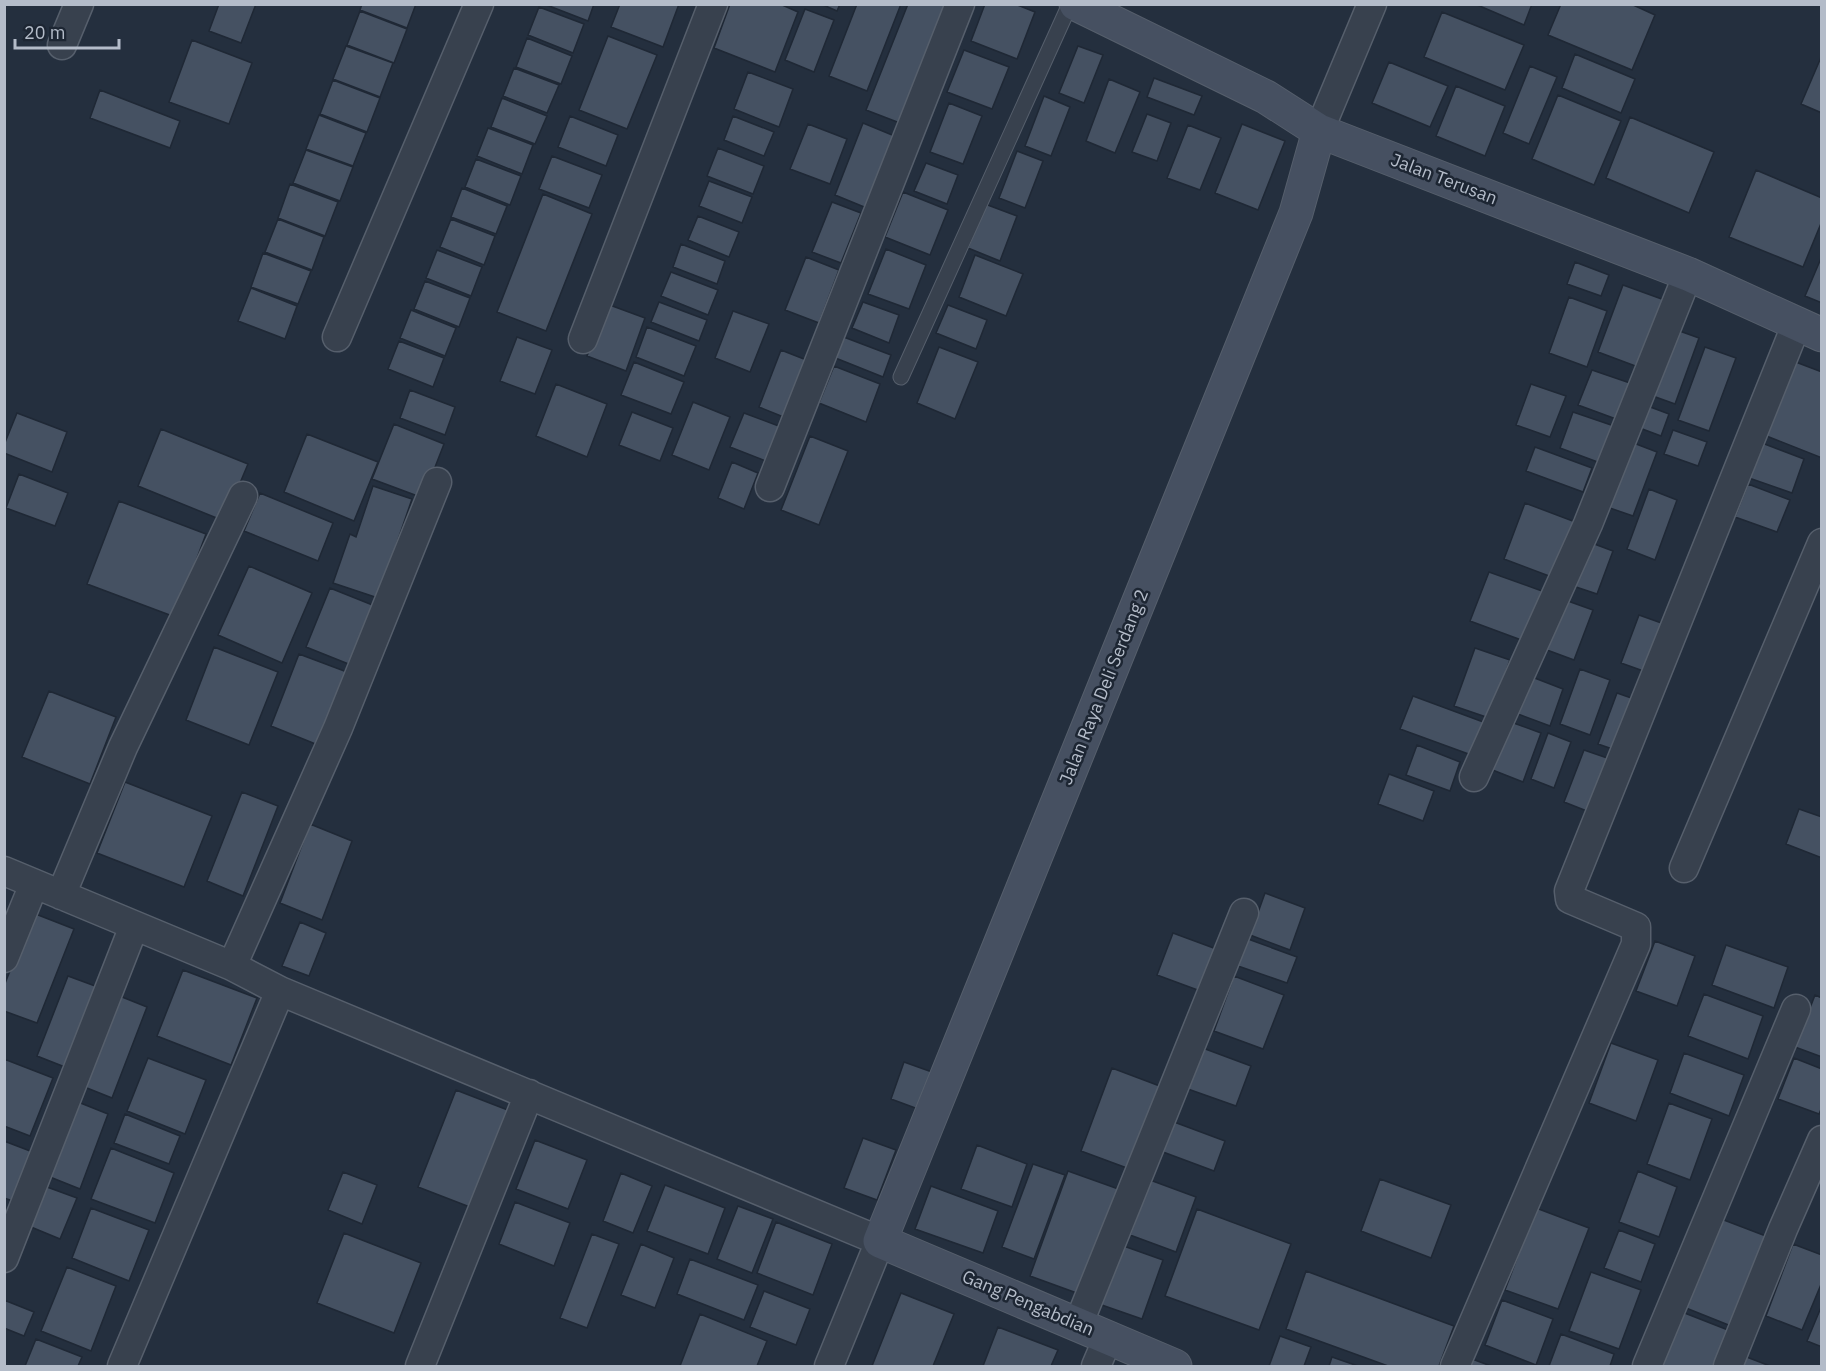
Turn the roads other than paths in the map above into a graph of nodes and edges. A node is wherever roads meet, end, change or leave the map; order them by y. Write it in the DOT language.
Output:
graph roads {
  1 [pos="79,4"];
  2 [pos="479,4"];
  3 [pos="713,4"];
  4 [pos="960,4"];
  5 [pos="1070,4"];
  6 [pos="1076,4"];
  7 [pos="1372,4"];
  8 [pos="62,45"];
  9 [pos="1319,131"];
  10 [pos="1688,274"];
  11 [pos="1809,329"];
  12 [pos="337,337"];
  13 [pos="583,339"];
  14 [pos="901,377"];
  15 [pos="437,482"];
  16 [pos="770,487"];
  17 [pos="243,496"];
  18 [pos="1821,543"];
  19 [pos="1474,777"];
  20 [pos="1684,868"];
  21 [pos="4,871"];
  22 [pos="34,884"];
  23 [pos="61,895"];
  24 [pos="1244,913"];
  25 [pos="134,926"];
  26 [pos="4,958"];
  27 [pos="232,966"];
  28 [pos="280,991"];
  29 [pos="1796,1009"];
  30 [pos="529,1094"];
  31 [pos="1821,1140"];
  32 [pos="880,1241"];
  33 [pos="4,1258"];
  34 [pos="1078,1325"];
  35 [pos="1102,1352"];
  36 [pos="122,1366"];
  37 [pos="420,1366"];
  38 [pos="830,1366"];
  39 [pos="1175,1366"];
  40 [pos="1455,1366"];
  41 [pos="1647,1366"];
  42 [pos="1728,1366"];
  1 -- 8 [label="street"];
  2 -- 12 [label="street"];
  3 -- 13 [label="street"];
  4 -- 16 [label="street"];
  5 -- 14 [label="lane"];
  6 -- 9 [label="street, Jalan Terusan"];
  7 -- 9 [label="street"];
  9 -- 10 [label="street, Jalan Terusan"];
  9 -- 32 [label="street, Jalan Raya Deli Serdang 2"];
  10 -- 11 [label="street, Jalan Terusan"];
  10 -- 19 [label="street"];
  11 -- 40 [label="street"];
  15 -- 27 [label="street"];
  17 -- 23 [label="street"];
  18 -- 20 [label="street"];
  21 -- 22 [label="street"];
  22 -- 23 [label="street"];
  22 -- 26 [label="street"];
  23 -- 25 [label="street"];
  24 -- 34 [label="street"];
  25 -- 27 [label="street"];
  25 -- 33 [label="street"];
  27 -- 28 [label="street"];
  28 -- 30 [label="street"];
  28 -- 36 [label="street"];
  29 -- 41 [label="street"];
  30 -- 32 [label="street"];
  30 -- 37 [label="street"];
  31 -- 42 [label="street"];
  32 -- 34 [label="street, Gang Pengabdian"];
  32 -- 38 [label="street"];
  34 -- 35 [label="street, Gang Pengabdian"];
  35 -- 39 [label="street, Gang Pengabdian"];
}
